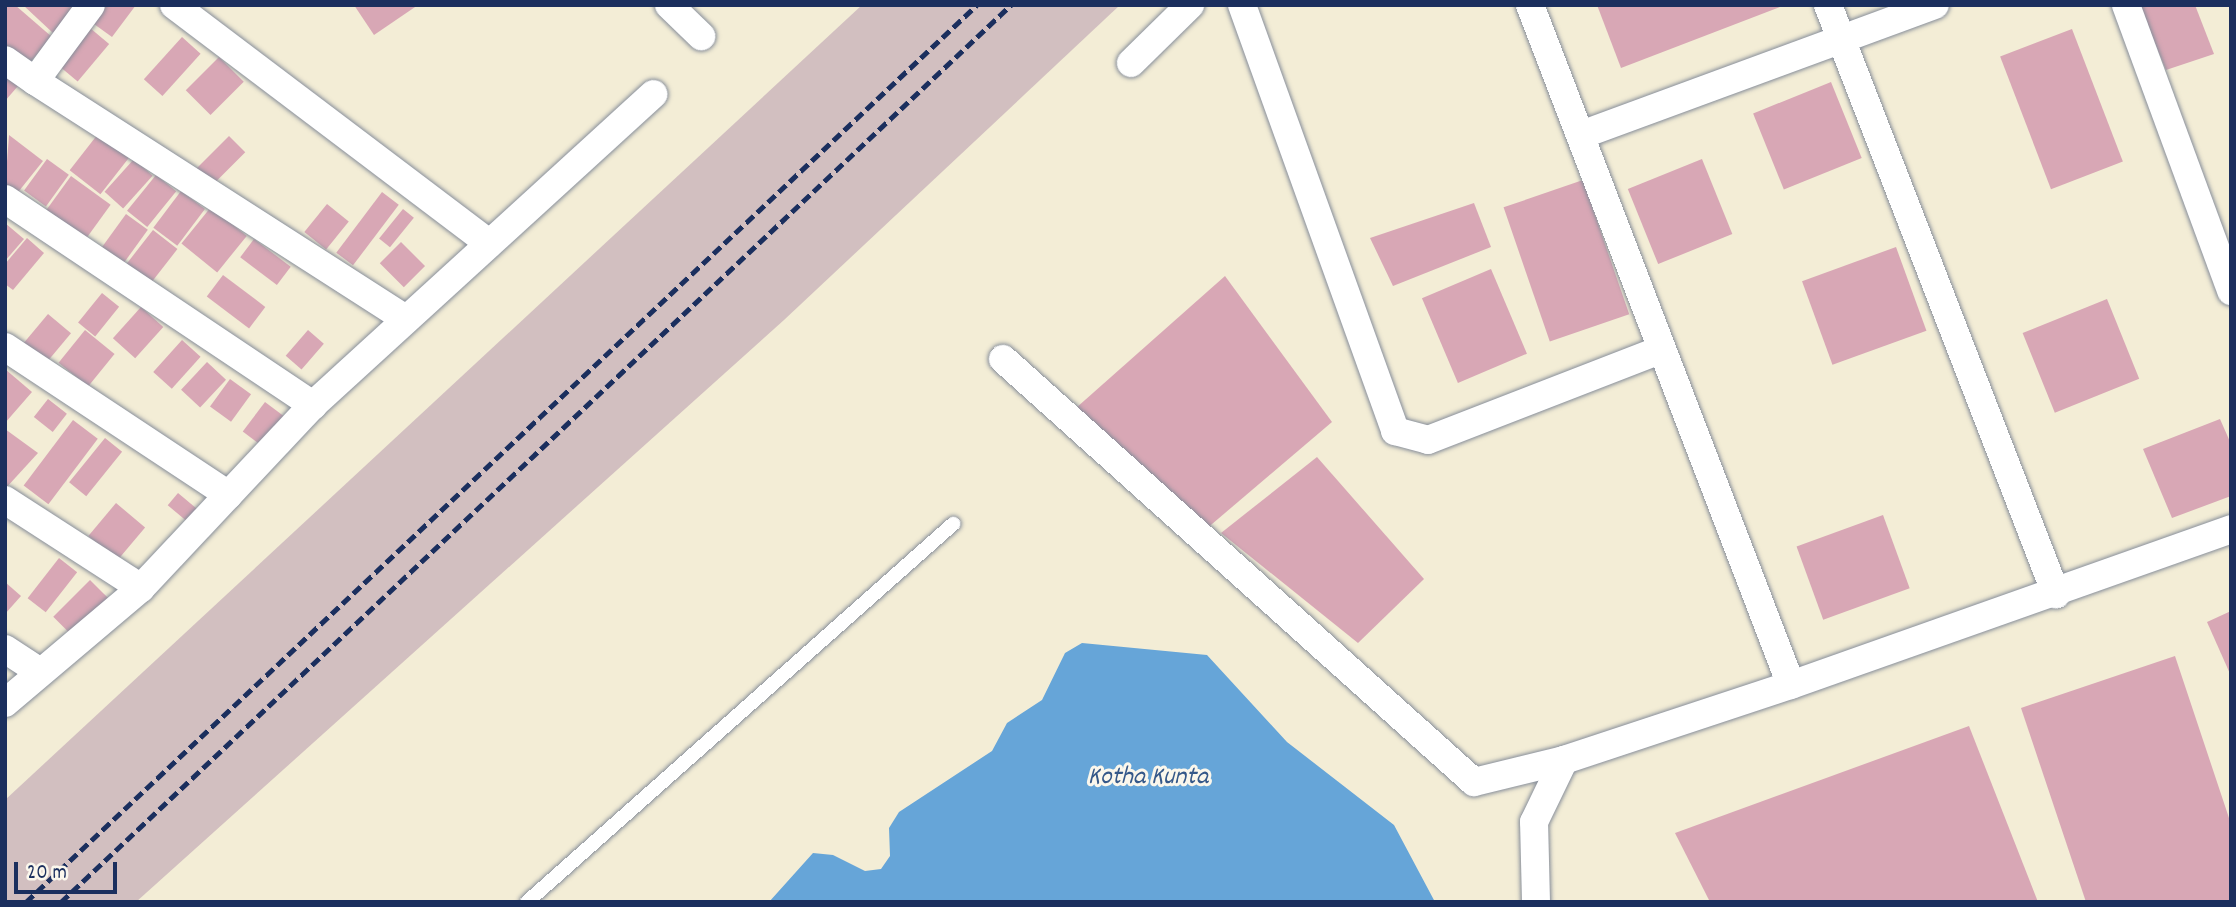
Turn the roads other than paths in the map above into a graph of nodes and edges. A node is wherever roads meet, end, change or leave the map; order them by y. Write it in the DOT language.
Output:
graph roads {
  1 [pos="91,5"];
  2 [pos="174,5"];
  3 [pos="669,5"];
  4 [pos="1190,5"];
  5 [pos="1242,5"];
  6 [pos="1530,5"];
  7 [pos="1828,5"];
  8 [pos="1935,5"];
  9 [pos="2126,5"];
  10 [pos="701,36"];
  11 [pos="1842,40"];
  12 [pos="5,60"];
  13 [pos="1131,63"];
  14 [pos="35,81"];
  15 [pos="653,94"];
  16 [pos="1581,135"];
  17 [pos="5,199"];
  18 [pos="489,243"];
  19 [pos="2231,290"];
  20 [pos="406,319"];
  21 [pos="5,347"];
  22 [pos="1660,350"];
  23 [pos="1003,359"];
  24 [pos="313,405"];
  25 [pos="229,495"];
  26 [pos="5,500"];
  27 [pos="953,524"];
  28 [pos="2231,528"];
  29 [pos="141,588"];
  30 [pos="2056,594"];
  31 [pos="5,649"];
  32 [pos="40,672"];
  33 [pos="1791,685"];
  34 [pos="5,703"];
  35 [pos="1564,761"];
  36 [pos="527,902"];
  37 [pos="1536,902"];
  1 -- 14 [label="street"];
  2 -- 18 [label="street"];
  3 -- 10 [label="street"];
  4 -- 13 [label="street"];
  5 -- 22 [label="street"];
  6 -- 16 [label="street"];
  7 -- 11 [label="street"];
  8 -- 11 [label="street"];
  9 -- 19 [label="street"];
  11 -- 16 [label="street"];
  11 -- 30 [label="street"];
  12 -- 14 [label="street"];
  14 -- 20 [label="street"];
  15 -- 18 [label="street"];
  16 -- 22 [label="street"];
  17 -- 24 [label="street"];
  18 -- 20 [label="street"];
  20 -- 24 [label="street"];
  21 -- 25 [label="street"];
  22 -- 33 [label="street"];
  23 -- 35 [label="street"];
  24 -- 25 [label="street"];
  25 -- 29 [label="street"];
  26 -- 29 [label="street"];
  27 -- 36 [label="lane"];
  28 -- 30 [label="street"];
  29 -- 32 [label="street"];
  30 -- 33 [label="street"];
  31 -- 32 [label="street"];
  32 -- 34 [label="street"];
  33 -- 35 [label="street"];
  35 -- 37 [label="street"];
}
